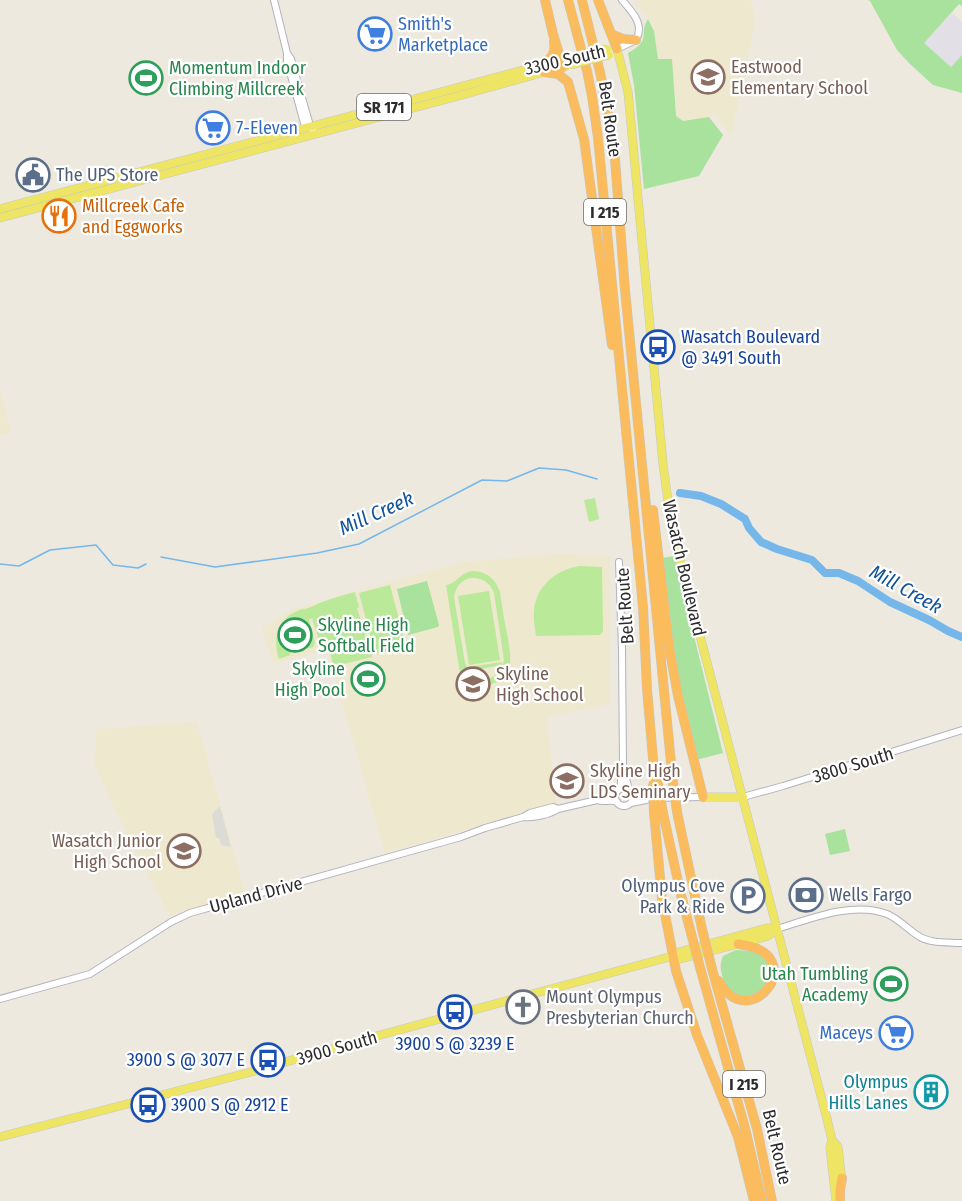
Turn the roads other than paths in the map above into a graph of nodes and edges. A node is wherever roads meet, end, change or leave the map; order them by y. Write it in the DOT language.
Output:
graph roads {
  1 [pos="274,0"];
  2 [pos="545,0"];
  3 [pos="568,0"];
  4 [pos="582,0"];
  5 [pos="598,0"];
  6 [pos="622,0"];
  7 [pos="553,34"];
  8 [pos="613,35"];
  9 [pos="636,40"];
  10 [pos="611,51"];
  11 [pos="566,62"];
  12 [pos="545,68"];
  13 [pos="308,127"];
  14 [pos="316,134"];
  15 [pos="0,209"];
  16 [pos="0,218"];
  17 [pos="636,406"];
  18 [pos="625,427"];
  19 [pos="619,562"];
  20 [pos="962,730"];
  21 [pos="623,767"];
  22 [pos="619,791"];
  23 [pos="631,792"];
  24 [pos="742,796"];
  25 [pos="703,797"];
  26 [pos="650,798"];
  27 [pos="597,800"];
  28 [pos="616,802"];
  29 [pos="632,803"];
  30 [pos="558,809"];
  31 [pos="658,813"];
  32 [pos="524,818"];
  33 [pos="777,929"];
  34 [pos="962,943"];
  35 [pos="738,944"];
  36 [pos="673,956"];
  37 [pos="712,969"];
  38 [pos="0,999"];
  39 [pos="0,1137"];
  40 [pos="832,1140"];
  41 [pos="842,1178"];
  42 [pos="754,1201"];
  43 [pos="762,1201"];
  44 [pos="772,1201"];
  45 [pos="840,1201"];
  1 -- 13 [label="street"];
  2 -- 7 [label="highway"];
  3 -- 18 [label="highway, Belt Route / I 215"];
  4 -- 17 [label="highway, Belt Route / I 215"];
  5 -- 8 [label="highway"];
  6 -- 9 [label="street"];
  7 -- 11 [label="highway"];
  7 -- 12 [label="highway"];
  8 -- 9 [label="highway"];
  8 -- 10 [label="highway"];
  9 -- 10 [label="street"];
  10 -- 11 [label="main road, 3300 South / SR 171, bridge"];
  10 -- 24 [label="main road, Wasatch Boulevard"];
  11 -- 12 [label="main road, 3300 South / SR 171"];
  12 -- 13 [label="main road, 3300 South / SR 171"];
  12 -- 14 [label="main road, 3300 South / SR 171"];
  12 -- 18 [label="highway"];
  13 -- 14 [label="street"];
  13 -- 15 [label="main road, 3300 South / SR 171"];
  14 -- 16 [label="main road, 3300 South / SR 171"];
  17 -- 25 [label="highway"];
  17 -- 37 [label="highway, Belt Route / I 215, bridge"];
  18 -- 31 [label="highway, Belt Route / I 215, bridge"];
  19 -- 21 [label="street"];
  20 -- 24 [label="street, 3800 South"];
  21 -- 22 [label="street"];
  21 -- 23 [label="street"];
  22 -- 23 [label="street"];
  22 -- 27 [label="street, Upland Drive"];
  22 -- 28 [label="street"];
  23 -- 26 [label="street"];
  23 -- 29 [label="street"];
  24 -- 25 [label="main road"];
  24 -- 33 [label="main road, Wasatch Boulevard"];
  25 -- 26 [label="street"];
  26 -- 29 [label="street"];
  27 -- 28 [label="street, Upland Drive"];
  27 -- 30 [label="street, Upland Drive"];
  28 -- 29 [label="street, Upland Drive"];
  30 -- 32 [label="street, Upland Drive"];
  30 -- 32 [label="street, Upland Drive"];
  31 -- 36 [label="highway"];
  31 -- 43 [label="highway, Belt Route / I 215, bridge"];
  32 -- 38 [label="street, Upland Drive"];
  33 -- 34 [label="street"];
  33 -- 35 [label="main road, 3900 South"];
  33 -- 36 [label="main road, 3900 South"];
  33 -- 40 [label="main road, Wasatch Boulevard"];
  35 -- 36 [label="main road, 3900 South"];
  35 -- 37 [label="highway"];
  36 -- 39 [label="main road, 3900 South"];
  36 -- 42 [label="highway"];
  37 -- 44 [label="highway, Belt Route / I 215"];
  40 -- 41 [label="main road, Wasatch Boulevard"];
  40 -- 45 [label="main road, Wasatch Boulevard"];
  41 -- 45 [label="highway"];
}
